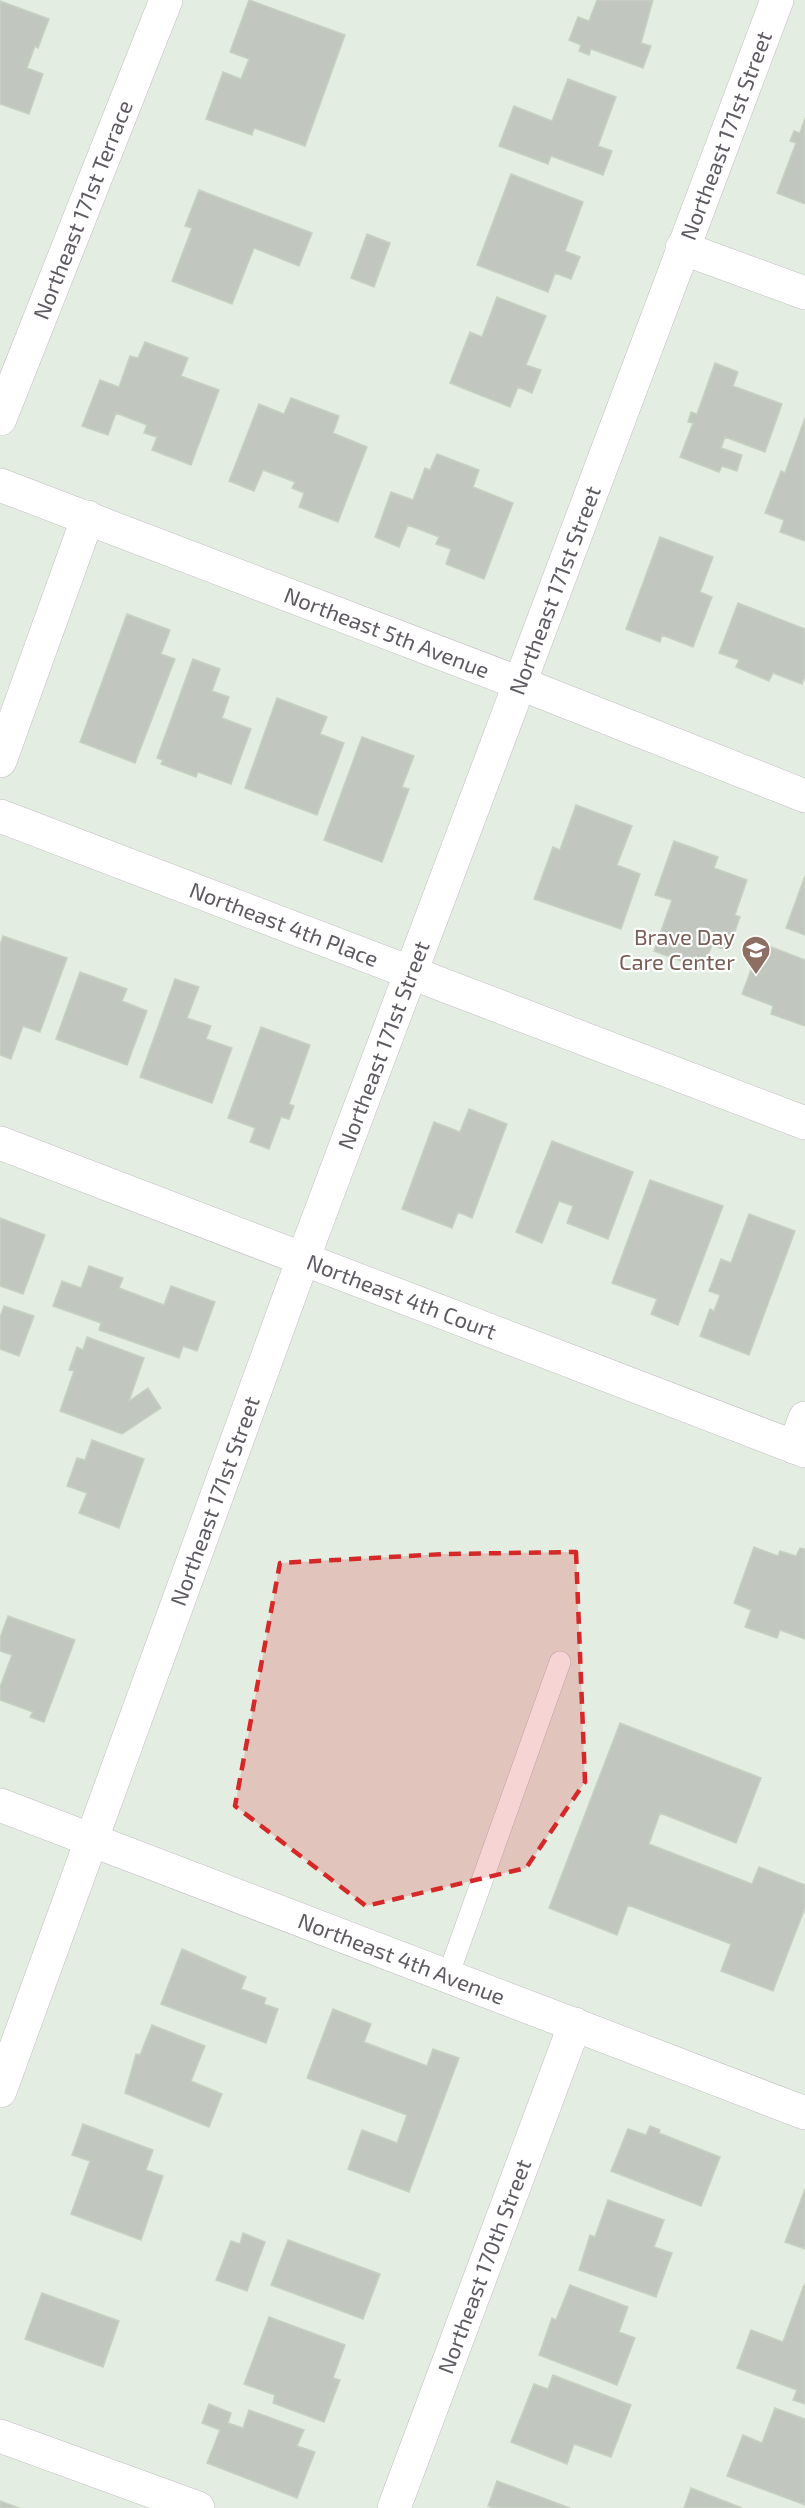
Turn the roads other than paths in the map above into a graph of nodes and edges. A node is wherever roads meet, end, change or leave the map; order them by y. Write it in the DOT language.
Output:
graph roads {
  1 [pos="166,0"];
  2 [pos="777,0"];
  3 [pos="682,248"];
  4 [pos="805,293"];
  5 [pos="0,419"];
  6 [pos="0,484"];
  7 [pos="87,518"];
  8 [pos="519,683"];
  9 [pos="0,761"];
  10 [pos="805,796"];
  11 [pos="0,816"];
  12 [pos="411,971"];
  13 [pos="805,1123"];
  14 [pos="0,1143"];
  15 [pos="303,1259"];
  16 [pos="801,1439"];
  17 [pos="560,1662"];
  18 [pos="0,1805"];
  19 [pos="91,1840"];
  20 [pos="448,1976"];
  21 [pos="575,2024"];
  22 [pos="0,2091"];
  23 [pos="805,2113"];
  24 [pos="0,2436"];
  25 [pos="198,2508"];
  26 [pos="394,2508"];
  1 -- 5 [label="street, Northeast 171st Terrace"];
  2 -- 3 [label="street, Northeast 171st Street"];
  3 -- 4 [label="street"];
  3 -- 8 [label="street, Northeast 171st Street"];
  6 -- 7 [label="street, Northeast 5th Avenue"];
  7 -- 8 [label="street, Northeast 5th Avenue"];
  7 -- 9 [label="street"];
  8 -- 10 [label="street, Northeast 5th Avenue"];
  8 -- 12 [label="street, Northeast 171st Street"];
  11 -- 12 [label="street, Northeast 4th Place"];
  12 -- 13 [label="street, Northeast 4th Place"];
  12 -- 15 [label="street, Northeast 171st Street"];
  14 -- 15 [label="street, Northeast 4th Court"];
  15 -- 16 [label="street, Northeast 4th Court"];
  15 -- 19 [label="street, Northeast 171st Street"];
  17 -- 20 [label="lane"];
  18 -- 19 [label="street, Northeast 4th Avenue"];
  19 -- 20 [label="street, Northeast 4th Avenue"];
  19 -- 22 [label="street, Northeast 171st Street"];
  20 -- 21 [label="street, Northeast 4th Avenue"];
  21 -- 23 [label="street, Northeast 4th Avenue"];
  21 -- 26 [label="street, Northeast 170th Street"];
  24 -- 25 [label="street"];
}
